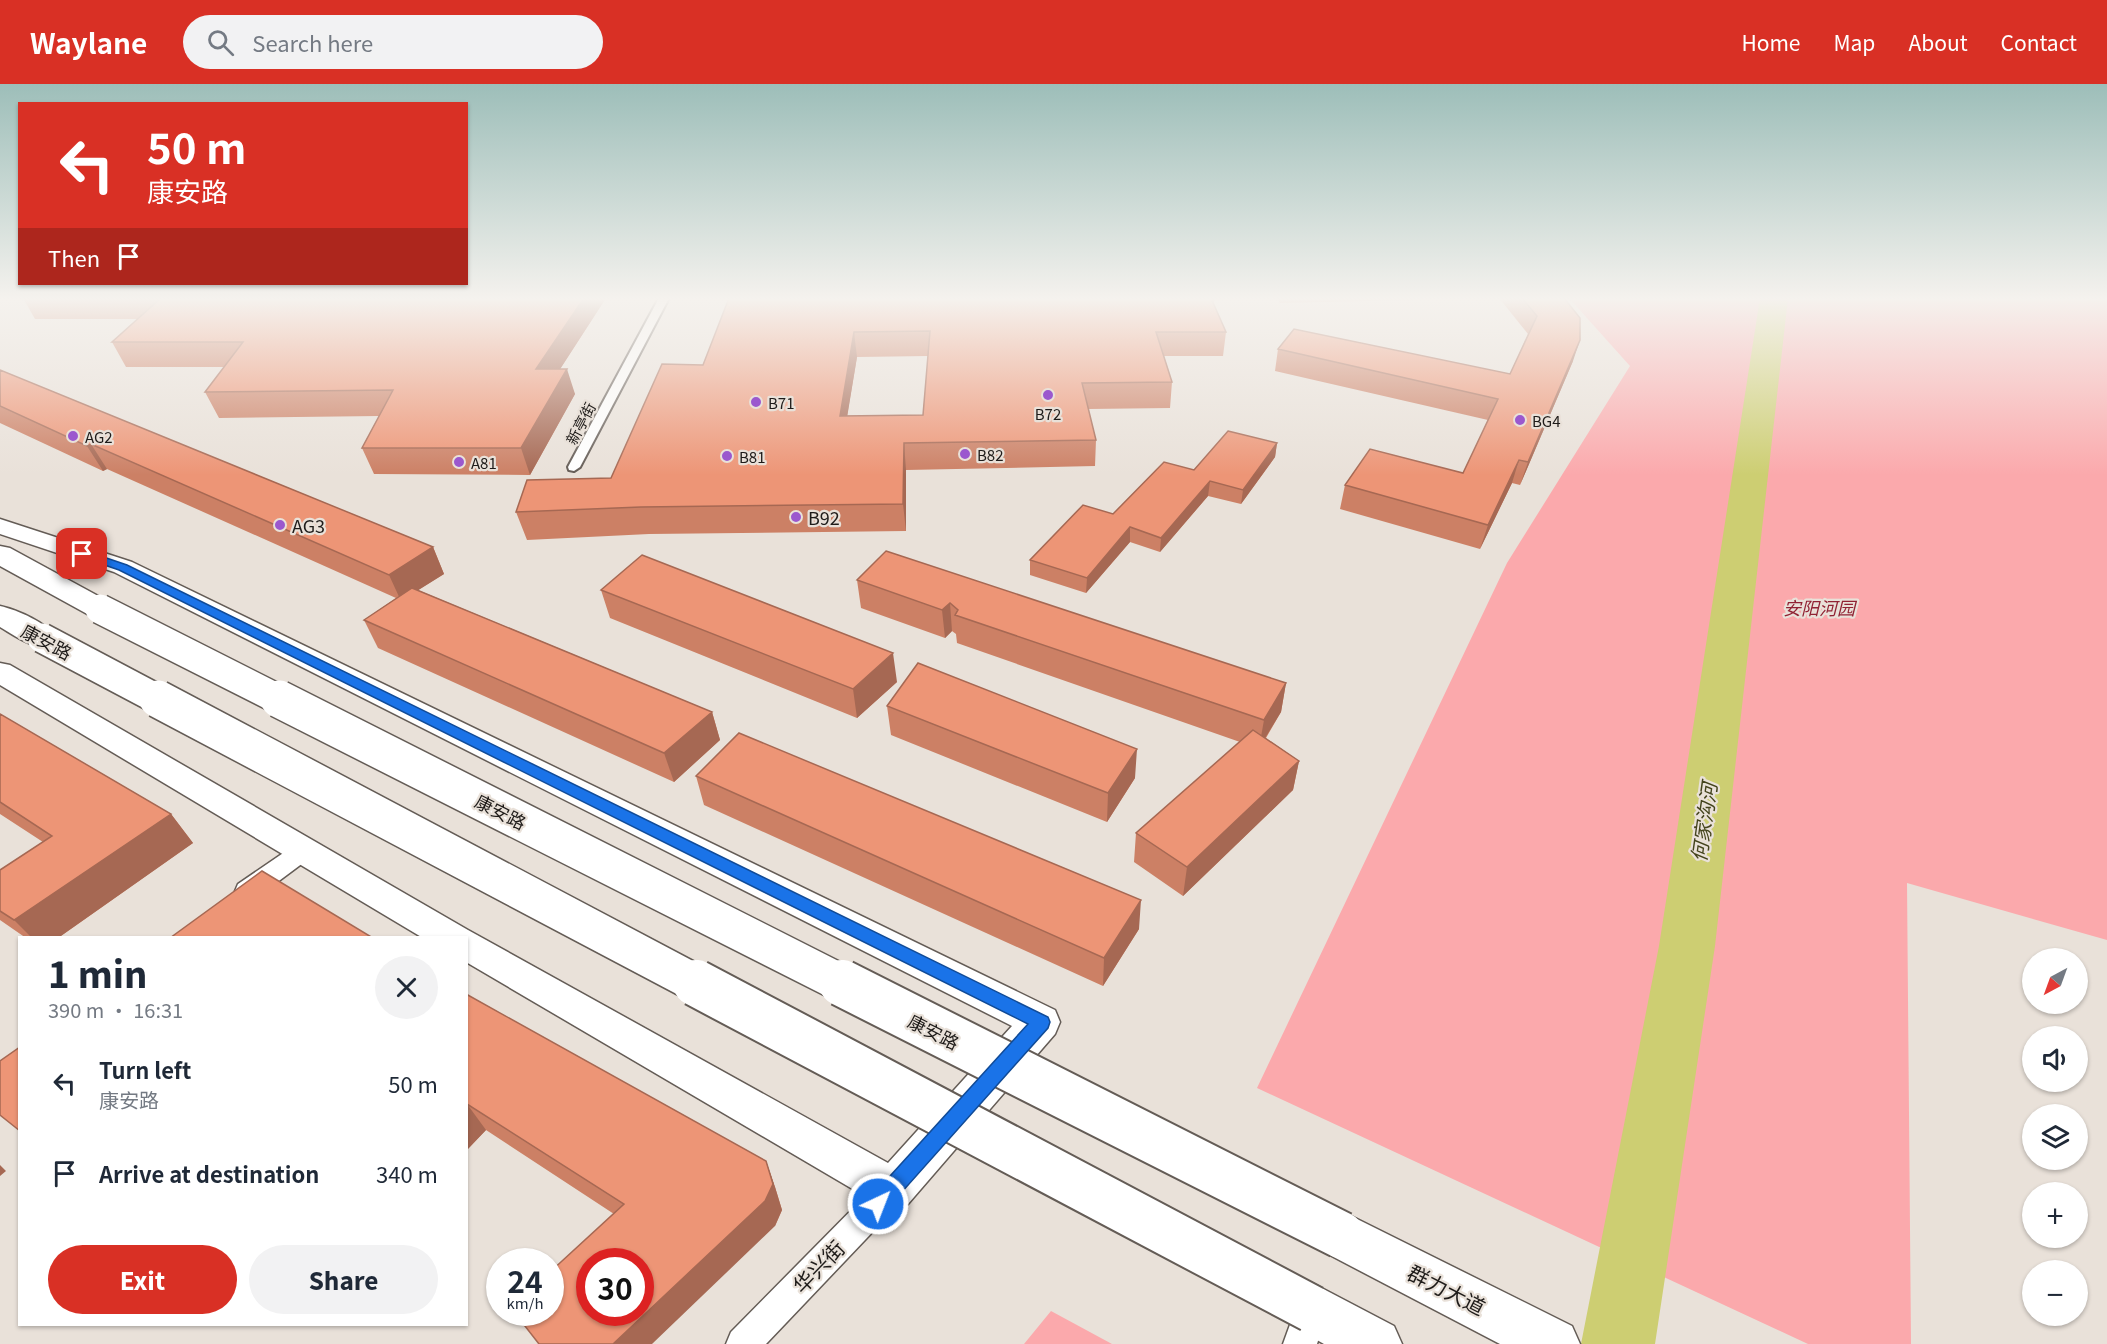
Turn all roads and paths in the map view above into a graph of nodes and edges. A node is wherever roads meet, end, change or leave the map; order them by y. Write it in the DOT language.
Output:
graph roads {
  1 [pos="633,357"];
  2 [pos="574,467"];
  3 [pos="0,526"];
  4 [pos="0,554"];
  5 [pos="0,615"];
  6 [pos="0,672"];
  7 [pos="303,851"];
  8 [pos="229,904"];
  9 [pos="451,936"];
  10 [pos="468,945"];
  11 [pos="893,1189"];
  12 [pos="1341,1235"];
  13 [pos="1306,1327"];
  14 [pos="743,1344"];
  15 [pos="1376,1344"];
  16 [pos="1554,1344"];
  1 -- 2 [label="street, 新亭街"];
  3 -- 11 [label="main road"];
  4 -- 12 [label="main road, 康安路, bridge"];
  5 -- 13 [label="main road, 康安路, bridge"];
  6 -- 7 [label="main road"];
  7 -- 8 [label="street"];
  7 -- 9 [label="main road"];
  10 -- 11 [label="main road"];
  11 -- 14 [label="street, 华兴街"];
  12 -- 16 [label="main road, 群力大道"];
  13 -- 15 [label="main road"];
}
